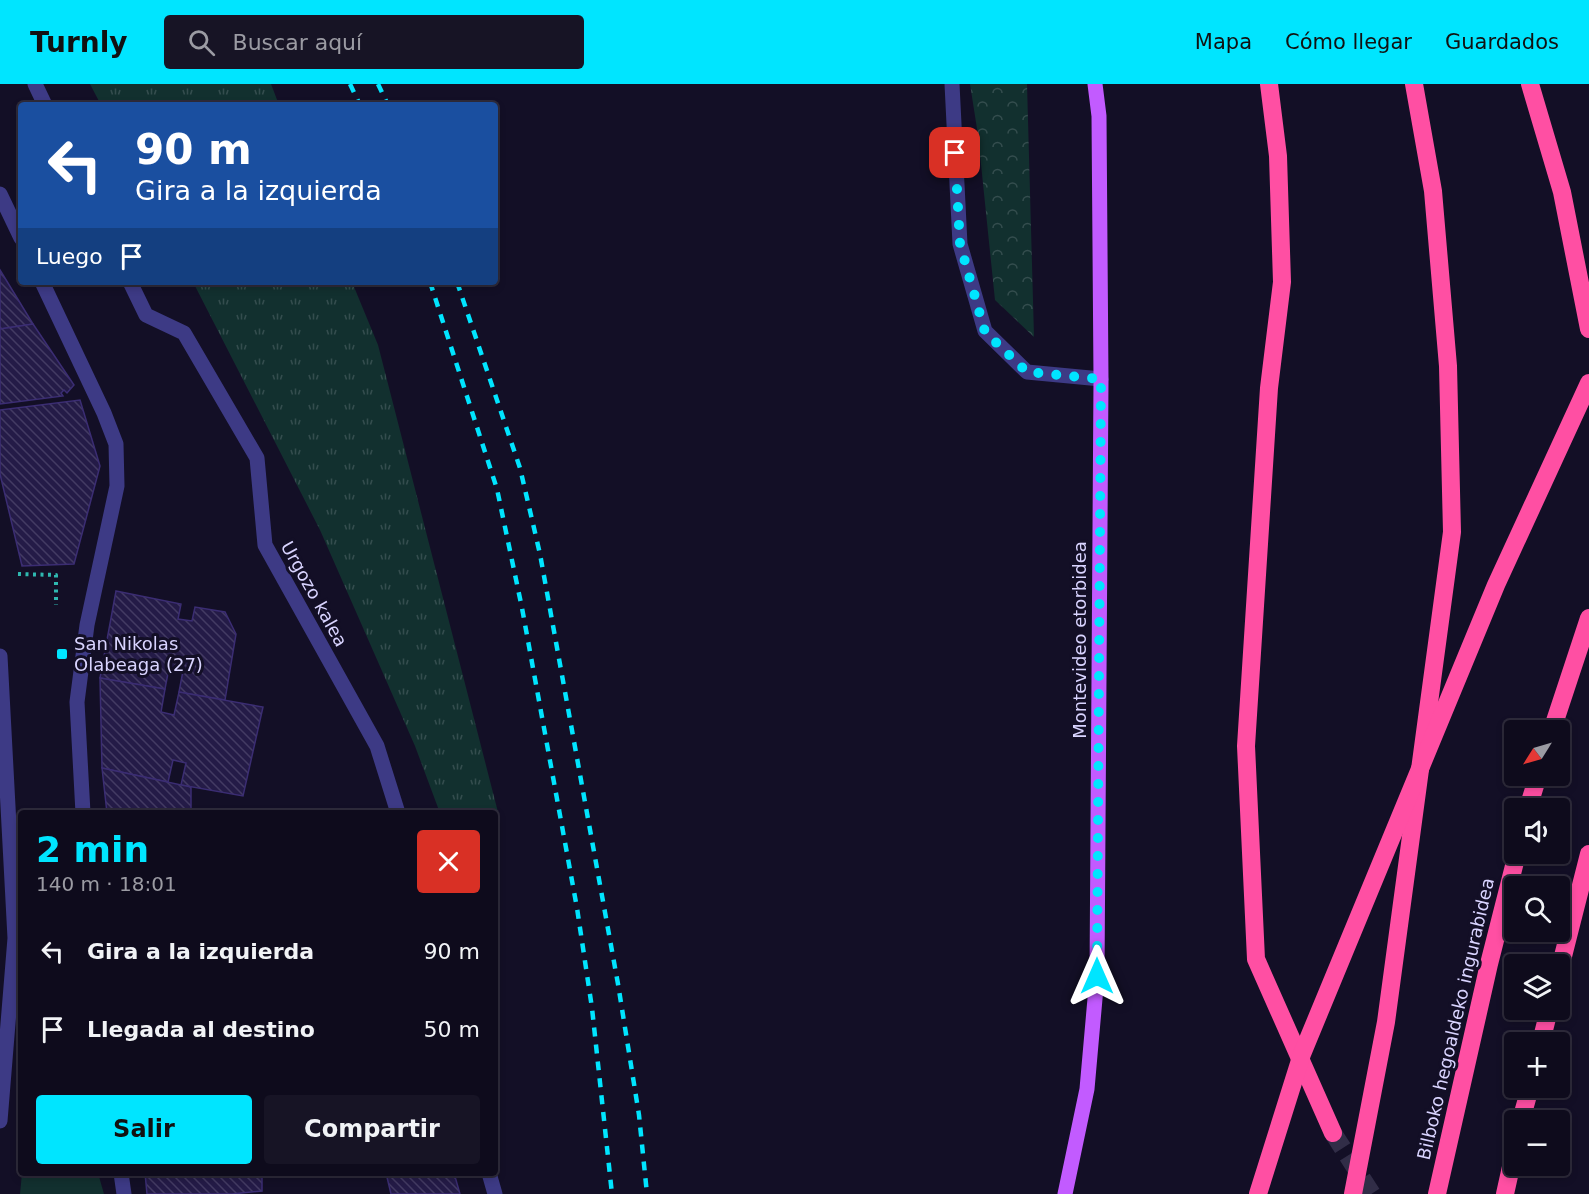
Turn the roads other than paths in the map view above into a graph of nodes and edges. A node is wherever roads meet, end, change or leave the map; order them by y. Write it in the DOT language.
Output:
graph roads {
  1 [pos="35,84"];
  2 [pos="952,84"];
  3 [pos="1095,84"];
  4 [pos="1269,84"];
  5 [pos="1414,84"];
  6 [pos="1530,84"];
  7 [pos="44,102"];
  8 [pos="0,194"];
  9 [pos="18,232"];
  10 [pos="43,285"];
  11 [pos="131,285"];
  12 [pos="1589,329"];
  13 [pos="1101,379"];
  14 [pos="1589,383"];
  15 [pos="1589,618"];
  16 [pos="0,656"];
  17 [pos="1555,720"];
  18 [pos="82,810"];
  19 [pos="397,810"];
  20 [pos="1589,854"];
  21 [pos="1514,864"];
  22 [pos="1564,954"];
  23 [pos="0,1121"];
  24 [pos="1333,1133"];
  25 [pos="121,1176"];
  26 [pos="490,1176"];
  27 [pos="1509,1176"];
  28 [pos="124,1194"];
  29 [pos="495,1194"];
  30 [pos="1065,1194"];
  31 [pos="1258,1194"];
  32 [pos="1353,1194"];
  33 [pos="1437,1194"];
  34 [pos="1505,1194"];
  1 -- 7 [label="street"];
  2 -- 13 [label="street"];
  3 -- 13 [label="main road, Montevideo etorbidea"];
  4 -- 24 [label="highway"];
  5 -- 32 [label="highway"];
  6 -- 12 [label="highway"];
  8 -- 9 [label="street"];
  10 -- 18 [label="street"];
  11 -- 19 [label="street, Urgozo kalea"];
  13 -- 30 [label="main road, Montevideo etorbidea"];
  14 -- 31 [label="highway, bridge"];
  15 -- 17 [label="highway"];
  16 -- 23 [label="street"];
  20 -- 22 [label="highway"];
  21 -- 33 [label="highway, Bilboko hegoaldeko ingurabidea"];
  25 -- 28 [label="street"];
  26 -- 29 [label="street"];
  27 -- 34 [label="highway"];
}
